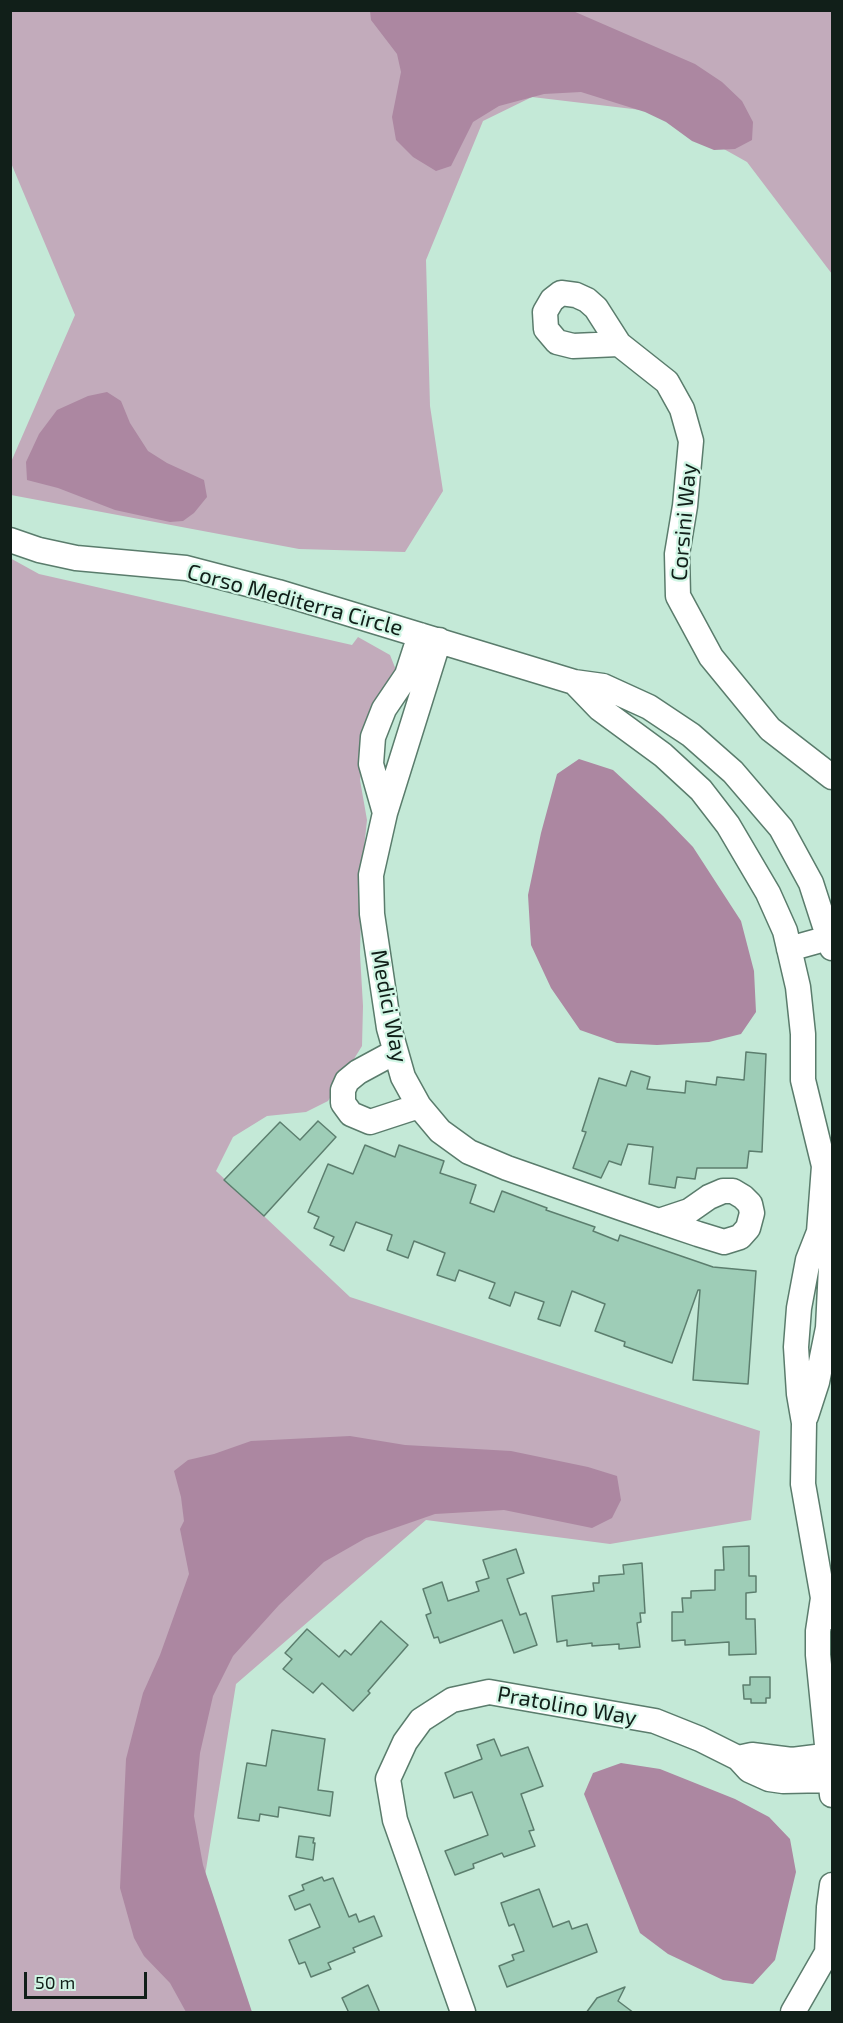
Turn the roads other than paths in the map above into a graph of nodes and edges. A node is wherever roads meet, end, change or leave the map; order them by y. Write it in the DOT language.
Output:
graph roads {
  1 [pos="619,344"];
  2 [pos="10,540"];
  3 [pos="429,638"];
  4 [pos="574,682"];
  5 [pos="387,706"];
  6 [pos="415,717"];
  7 [pos="371,762"];
  8 [pos="398,770"];
  9 [pos="832,777"];
  10 [pos="385,813"];
  11 [pos="832,941"];
  12 [pos="789,949"];
  13 [pos="395,1052"];
  14 [pos="419,1106"];
  15 [pos="828,1156"];
  16 [pos="658,1221"];
  17 [pos="828,1608"];
  18 [pos="830,1755"];
  19 [pos="738,1758"];
  20 [pos="832,1786"];
  21 [pos="832,1885"];
  22 [pos="830,1949"];
  23 [pos="463,2013"];
  24 [pos="793,2013"];
  1 -- 9 [label="street, Corsini Way"];
  2 -- 3 [label="street, Corso Mediterra Circle"];
  3 -- 4 [label="street, Corso Mediterra Circle"];
  3 -- 5 [label="street, Medici Way"];
  3 -- 6 [label="street, Medici Way"];
  4 -- 11 [label="street, Corso Mediterra Circle"];
  4 -- 12 [label="street, Corso Mediterra Circle"];
  5 -- 6 [label="street"];
  5 -- 7 [label="street, Medici Way"];
  6 -- 8 [label="street, Medici Way"];
  7 -- 8 [label="street"];
  7 -- 10 [label="street, Medici Way"];
  8 -- 10 [label="street, Medici Way"];
  10 -- 13 [label="street, Medici Way"];
  11 -- 12 [label="street"];
  12 -- 15 [label="street, Corso Mediterra Circle"];
  13 -- 14 [label="street, Medici Way"];
  13 -- 14 [label="street"];
  14 -- 16 [label="street, Medici Way"];
  15 -- 17 [label="street, Corso Mediterra Circle"];
  17 -- 18 [label="street, Corso Mediterra Circle"];
  18 -- 19 [label="street, Pratolino Way"];
  18 -- 20 [label="street, Corso Mediterra Circle"];
  19 -- 20 [label="street, Pratolino Way"];
  19 -- 23 [label="street, Pratolino Way"];
  21 -- 22 [label="street"];
  22 -- 24 [label="street"];
}
